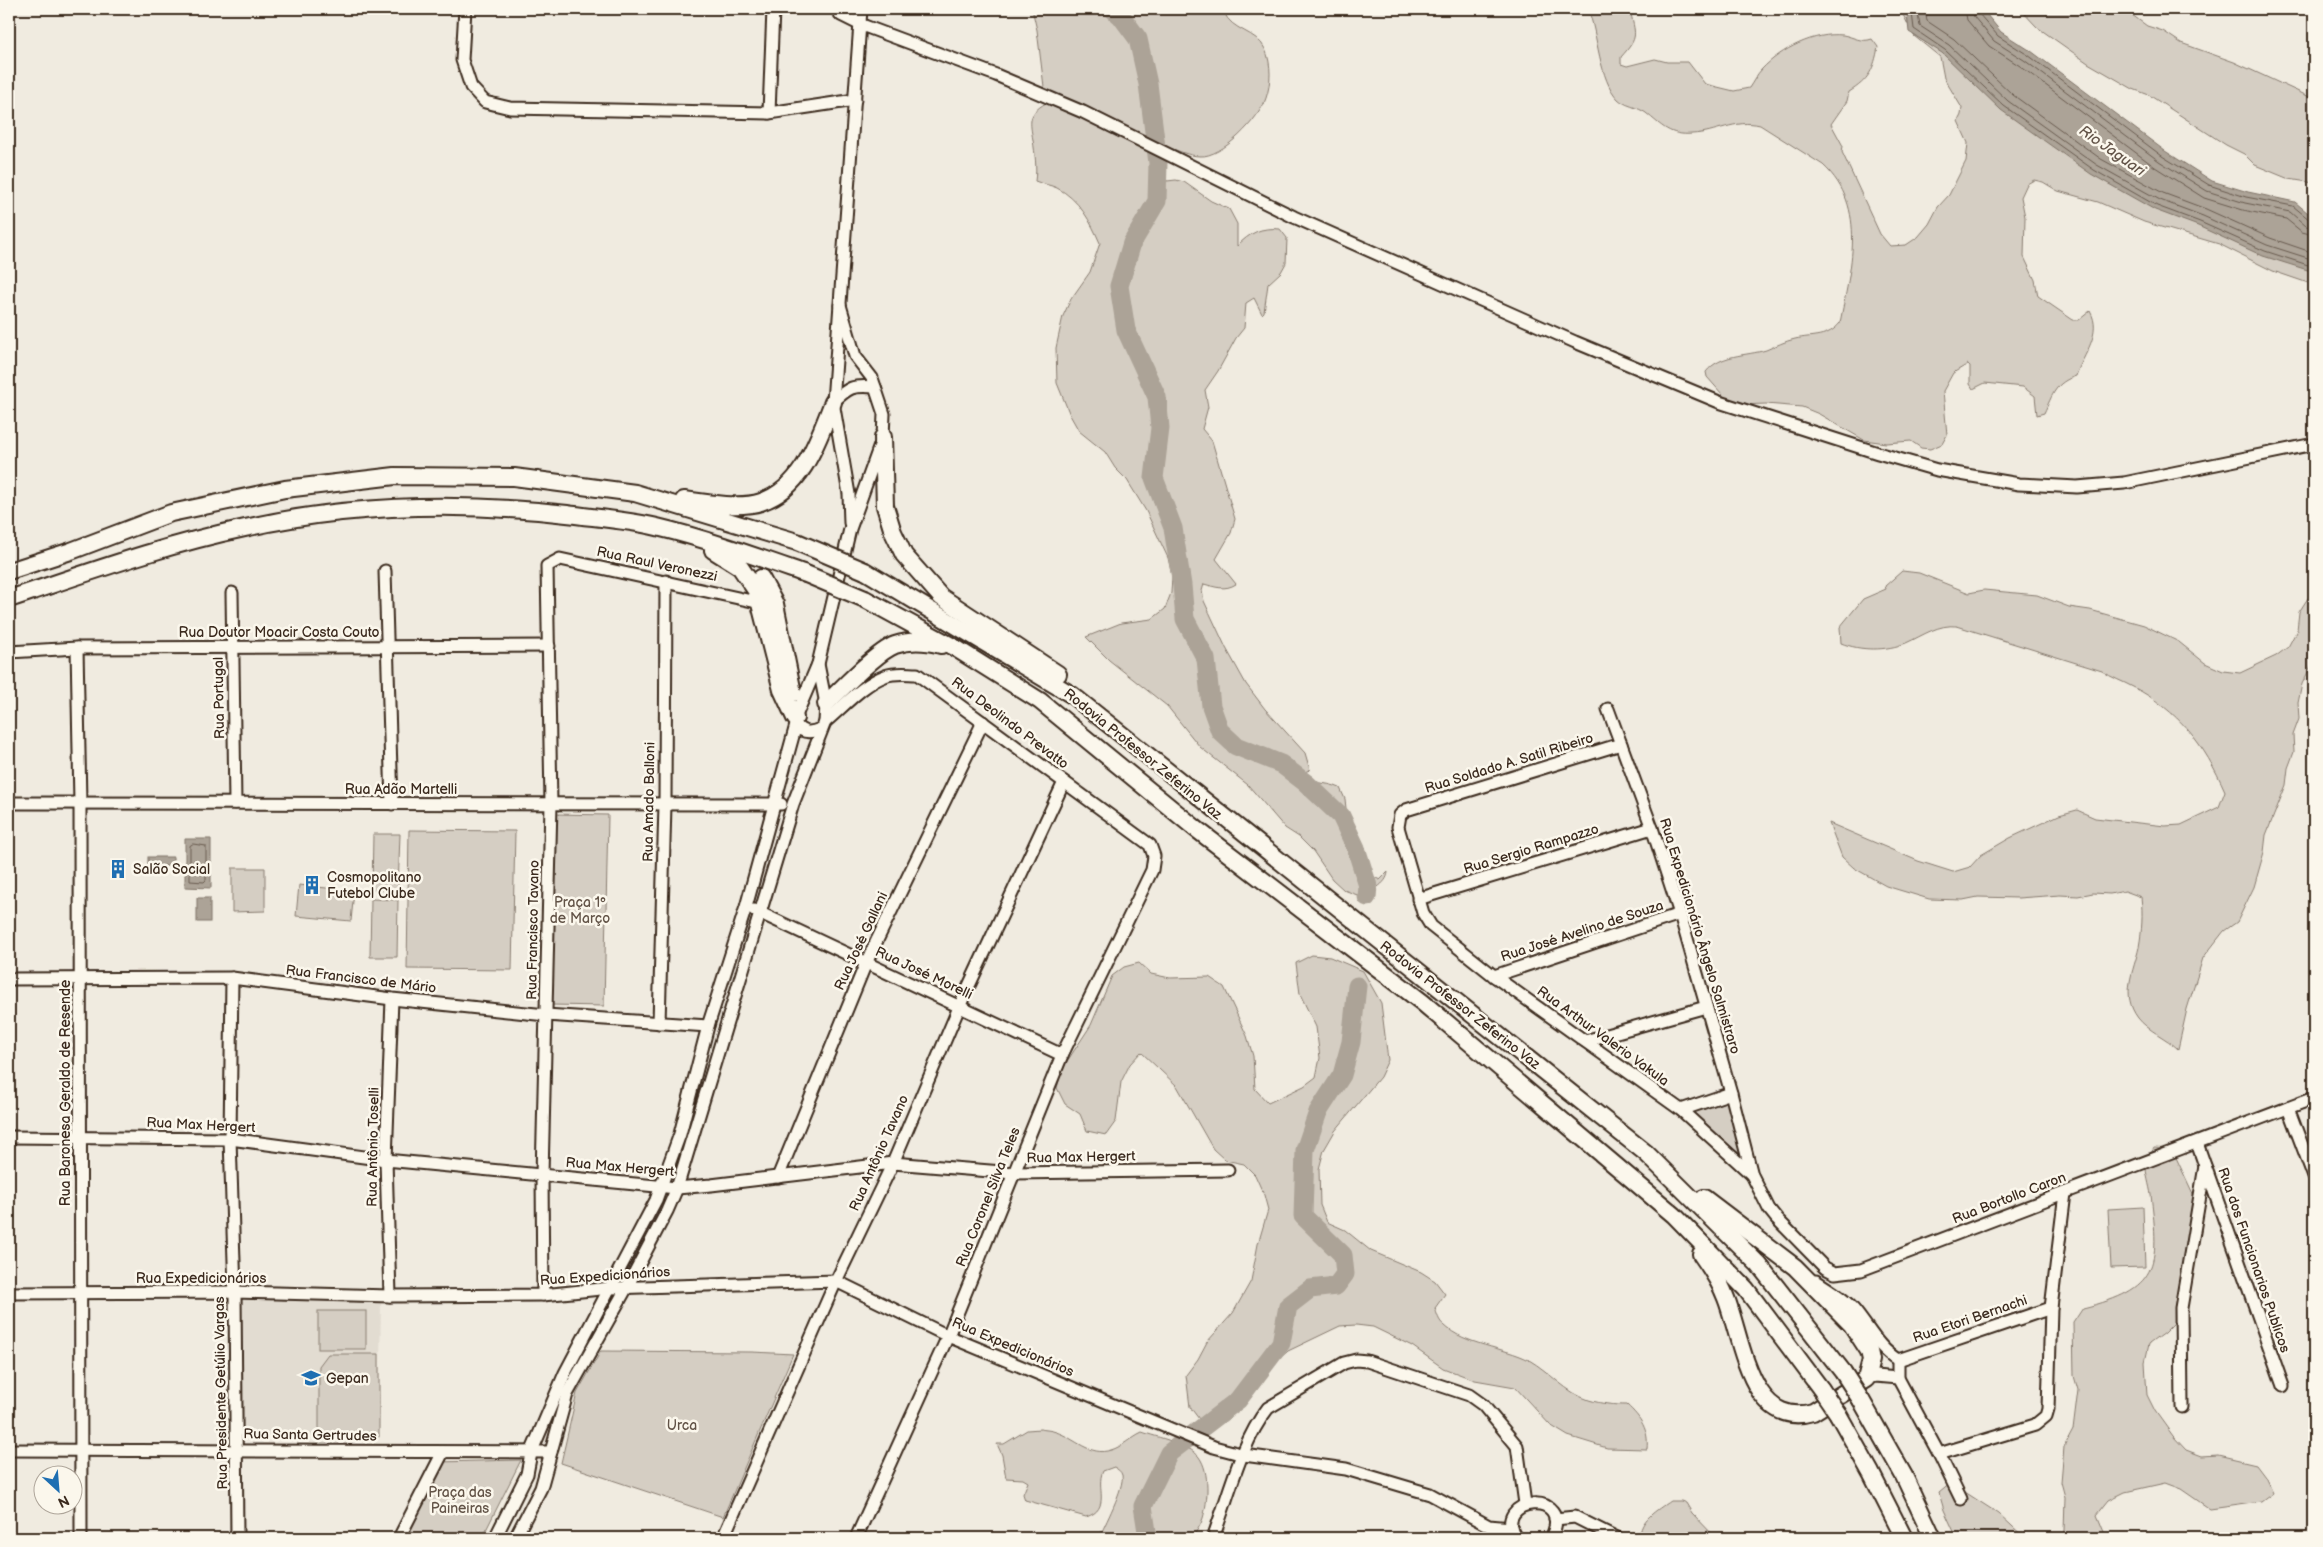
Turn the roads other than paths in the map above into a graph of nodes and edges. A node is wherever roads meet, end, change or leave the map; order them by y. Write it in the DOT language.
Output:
graph roads {
  1 [pos="465,9"];
  2 [pos="774,9"];
  3 [pos="836,9"];
  4 [pos="861,9"];
  5 [pos="859,24"];
  6 [pos="855,100"];
  7 [pos="769,113"];
  8 [pos="840,305"];
  9 [pos="875,387"];
  10 [pos="833,402"];
  11 [pos="883,437"];
  12 [pos="2314,444"];
  13 [pos="635,493"];
  14 [pos="850,529"];
  15 [pos="687,535"];
  16 [pos="739,551"];
  17 [pos="547,566"];
  18 [pos="9,571"];
  19 [pos="385,571"];
  20 [pos="666,581"];
  21 [pos="232,593"];
  22 [pos="9,599"];
  23 [pos="761,603"];
  24 [pos="549,646"];
  25 [pos="233,647"];
  26 [pos="387,647"];
  27 [pos="77,648"];
  28 [pos="957,649"];
  29 [pos="9,652"];
  30 [pos="818,664"];
  31 [pos="1072,695"];
  32 [pos="826,704"];
  33 [pos="1608,709"];
  34 [pos="797,716"];
  35 [pos="982,722"];
  36 [pos="823,725"];
  37 [pos="1621,744"];
  38 [pos="1064,782"];
  39 [pos="80,803"];
  40 [pos="235,803"];
  41 [pos="9,804"];
  42 [pos="392,804"];
  43 [pos="551,804"];
  44 [pos="775,804"];
  45 [pos="793,804"];
  46 [pos="665,805"];
  47 [pos="1652,828"];
  48 [pos="1152,870"];
  49 [pos="1418,899"];
  50 [pos="746,907"];
  51 [pos="760,912"];
  52 [pos="1680,914"];
  53 [pos="866,962"];
  54 [pos="1494,976"];
  55 [pos="80,977"];
  56 [pos="232,978"];
  57 [pos="9,979"];
  58 [pos="392,999"];
  59 [pos="960,1005"];
  60 [pos="1706,1007"];
  61 [pos="546,1014"];
  62 [pos="658,1023"];
  63 [pos="708,1026"];
  64 [pos="1585,1041"];
  65 [pos="1062,1055"];
  66 [pos="1731,1093"];
  67 [pos="2314,1098"];
  68 [pos="2288,1108"];
  69 [pos="1680,1110"];
  70 [pos="80,1136"];
  71 [pos="9,1137"];
  72 [pos="230,1139"];
  73 [pos="2197,1143"];
  74 [pos="1646,1153"];
  75 [pos="386,1160"];
  76 [pos="893,1163"];
  77 [pos="2205,1165"];
  78 [pos="1228,1170"];
  79 [pos="1014,1173"];
  80 [pos="542,1175"];
  81 [pos="1752,1175"];
  82 [pos="778,1177"];
  83 [pos="2314,1177"];
  84 [pos="660,1187"];
  85 [pos="677,1188"];
  86 [pos="2065,1193"];
  87 [pos="1674,1215"];
  88 [pos="1795,1267"];
  89 [pos="836,1280"];
  90 [pos="610,1288"];
  91 [pos="627,1288"];
  92 [pos="235,1292"];
  93 [pos="9,1293"];
  94 [pos="79,1293"];
  95 [pos="390,1296"];
  96 [pos="543,1296"];
  97 [pos="2051,1308"];
  98 [pos="948,1336"];
  99 [pos="1898,1360"];
  100 [pos="1898,1378"];
  101 [pos="1866,1379"];
  102 [pos="2282,1386"];
  103 [pos="2182,1407"];
  104 [pos="237,1449"];
  105 [pos="9,1450"];
  106 [pos="80,1450"];
  107 [pos="443,1452"];
  108 [pos="551,1452"];
  109 [pos="531,1453"];
  110 [pos="1940,1454"];
  111 [pos="1244,1455"];
  112 [pos="1961,1499"];
  113 [pos="1524,1504"];
  114 [pos="1555,1519"];
  115 [pos="1514,1533"];
  116 [pos="81,1538"];
  117 [pos="237,1538"];
  118 [pos="399,1538"];
  119 [pos="495,1538"];
  120 [pos="516,1538"];
  121 [pos="723,1538"];
  122 [pos="856,1538"];
  123 [pos="1214,1538"];
  124 [pos="1550,1538"];
  125 [pos="1617,1538"];
  126 [pos="1904,1538"];
  127 [pos="1933,1538"];
  1 -- 7 [label="street"];
  2 -- 7 [label="street"];
  3 -- 5 [label="street"];
  4 -- 5 [label="street"];
  5 -- 6 [label="street"];
  5 -- 12 [label="street"];
  6 -- 7 [label="street"];
  6 -- 8 [label="street"];
  8 -- 9 [label="street"];
  8 -- 10 [label="street"];
  9 -- 10 [label="street"];
  9 -- 11 [label="street"];
  10 -- 13 [label="highway"];
  10 -- 14 [label="street"];
  11 -- 14 [label="street"];
  11 -- 31 [label="highway"];
  13 -- 18 [label="highway, Rodovia Professor Zeferino Vaz"];
  13 -- 31 [label="highway, Rodovia Professor Zeferino Vaz, bridge"];
  14 -- 30 [label="street"];
  15 -- 16 [label="highway, Rodovia Professor Zeferino Vaz"];
  15 -- 22 [label="highway, Rodovia Professor Zeferino Vaz"];
  15 -- 23 [label="highway"];
  16 -- 28 [label="highway, Rodovia Professor Zeferino Vaz, bridge"];
  16 -- 34 [label="highway"];
  17 -- 20 [label="street, Rua Raul Veronezzi"];
  17 -- 24 [label="street, Rua Francisco Tavano"];
  19 -- 26 [label="street"];
  20 -- 23 [label="street, Rua Raul Veronezzi"];
  20 -- 46 [label="street, Rua Amado Balloni"];
  21 -- 25 [label="street, Rua Portugal"];
  23 -- 34 [label="highway"];
  24 -- 26 [label="street, Rua Doutor Moacir Costa Couto"];
  24 -- 43 [label="street, Rua Francisco Tavano"];
  25 -- 26 [label="street, Rua Doutor Moacir Costa Couto"];
  25 -- 27 [label="street, Rua Doutor Moacir Costa Couto"];
  25 -- 40 [label="street, Rua Portugal"];
  26 -- 42 [label="street"];
  27 -- 29 [label="street, Rua Doutor Moacir Costa Couto"];
  27 -- 39 [label="street, Rua Baronesa Geraldo de Resende"];
  28 -- 32 [label="highway"];
  28 -- 87 [label="highway, Rodovia Professor Zeferino Vaz"];
  30 -- 32 [label="street"];
  30 -- 34 [label="street"];
  31 -- 74 [label="highway, Rodovia Professor Zeferino Vaz"];
  32 -- 36 [label="street"];
  33 -- 37 [label="street, Rua Expedicionário Ângelo Salmistraro"];
  34 -- 36 [label="street"];
  34 -- 44 [label="street"];
  35 -- 36 [label="street, Rua Deolindo Prevatto"];
  35 -- 38 [label="street, Rua Deolindo Prevatto"];
  35 -- 53 [label="street, Rua José Gallani"];
  36 -- 45 [label="street"];
  37 -- 47 [label="street, Rua Expedicionário Ângelo Salmistraro"];
  37 -- 49 [label="street, Rua Soldado A. Satil Ribeiro"];
  38 -- 48 [label="street, Rua Deolindo Prevatto"];
  38 -- 59 [label="street, Rua Antônio Tavano"];
  39 -- 40 [label="street, Rua Adão Martelli"];
  39 -- 41 [label="street, Rua Adão Martelli"];
  39 -- 55 [label="street, Rua Baronesa Geraldo de Resende"];
  40 -- 42 [label="street, Rua Adão Martelli"];
  42 -- 43 [label="street, Rua Adão Martelli"];
  43 -- 46 [label="street, Rua Adão Martelli"];
  43 -- 61 [label="street, Rua Francisco Tavano"];
  44 -- 45 [label="street, Rua Adão Martelli"];
  44 -- 46 [label="street, Rua Adão Martelli"];
  44 -- 50 [label="street"];
  45 -- 51 [label="street"];
  46 -- 62 [label="street, Rua Amado Balloni"];
  47 -- 49 [label="street, Rua Sergio Rampazzo"];
  47 -- 52 [label="street, Rua Expedicionário Ângelo Salmistraro"];
  48 -- 65 [label="street, Rua Coronel Silva Teles"];
  49 -- 54 [label="street, Rua Arthur Valerio Vakula"];
  50 -- 51 [label="street, Rua José Morelli"];
  50 -- 63 [label="street"];
  51 -- 53 [label="street, Rua José Morelli"];
  51 -- 85 [label="street"];
  52 -- 54 [label="street, Rua José Avelino de Souza"];
  52 -- 60 [label="street, Rua Expedicionário Ângelo Salmistraro"];
  53 -- 59 [label="street, Rua José Morelli"];
  53 -- 82 [label="street, Rua José Gallani"];
  54 -- 64 [label="street, Rua Arthur Valerio Vakula"];
  55 -- 56 [label="street, Rua Francisco de Mário"];
  55 -- 57 [label="street, Rua Francisco de Mário"];
  55 -- 70 [label="street, Rua Baronesa Geraldo de Resende"];
  56 -- 58 [label="street, Rua Francisco de Mário"];
  56 -- 72 [label="street, Rua Presidente Getúlio Vargas"];
  58 -- 61 [label="street, Rua Francisco de Mário"];
  58 -- 75 [label="street, Rua Antônio Toselli"];
  59 -- 65 [label="street, Rua José Morelli"];
  59 -- 76 [label="street, Rua Antônio Tavano"];
  60 -- 64 [label="street"];
  60 -- 66 [label="street, Rua Expedicionário Ângelo Salmistraro"];
  61 -- 62 [label="street, Rua Francisco de Mário"];
  61 -- 80 [label="street, Rua Francisco Tavano"];
  62 -- 63 [label="street, Rua Francisco de Mário"];
  63 -- 84 [label="street"];
  64 -- 69 [label="street, Rua Arthur Valerio Vakula"];
  65 -- 79 [label="street, Rua Coronel Silva Teles"];
  66 -- 69 [label="street"];
  66 -- 81 [label="street, Rua Expedicionário Ângelo Salmistraro"];
  67 -- 68 [label="street, Rua Bortollo Caron"];
  68 -- 73 [label="street, Rua Bortollo Caron"];
  68 -- 83 [label="street"];
  69 -- 81 [label="street, Rua Arthur Valerio Vakula"];
  70 -- 71 [label="street, Rua Max Hergert"];
  70 -- 72 [label="street, Rua Max Hergert"];
  70 -- 94 [label="street, Rua Baronesa Geraldo de Resende"];
  72 -- 75 [label="street, Rua Max Hergert"];
  72 -- 92 [label="street, Rua Presidente Getúlio Vargas"];
  73 -- 77 [label="street, Rua dos Funcionarios Publicos"];
  73 -- 86 [label="street, Rua Bortollo Caron"];
  74 -- 88 [label="highway"];
  74 -- 127 [label="highway, Rodovia Professor Zeferino Vaz, bridge"];
  75 -- 80 [label="street, Rua Max Hergert"];
  75 -- 95 [label="street, Rua Antônio Toselli"];
  76 -- 79 [label="street, Rua Max Hergert"];
  76 -- 82 [label="street, Rua Max Hergert"];
  76 -- 89 [label="street, Rua Antônio Tavano"];
  77 -- 102 [label="street, Rua dos Funcionarios Publicos"];
  77 -- 103 [label="street"];
  78 -- 79 [label="street, Rua Max Hergert"];
  79 -- 98 [label="street, Rua Coronel Silva Teles"];
  80 -- 84 [label="street, Rua Max Hergert"];
  80 -- 96 [label="street, Rua Francisco Tavano"];
  81 -- 86 [label="street, Rua Bortollo Caron"];
  82 -- 85 [label="street, Rua Max Hergert"];
  84 -- 85 [label="street, Rua Max Hergert"];
  84 -- 90 [label="street"];
  85 -- 91 [label="street"];
  86 -- 97 [label="street"];
  87 -- 101 [label="highway"];
  87 -- 126 [label="highway, Rodovia Professor Zeferino Vaz, bridge"];
  88 -- 99 [label="street"];
  88 -- 101 [label="highway"];
  89 -- 91 [label="street, Rua Expedicionários"];
  89 -- 98 [label="street, Rua Expedicionários"];
  89 -- 121 [label="street, Rua Antônio Tavano"];
  90 -- 91 [label="street, Rua Expedicionários"];
  90 -- 96 [label="street, Rua Expedicionários"];
  90 -- 109 [label="street"];
  91 -- 108 [label="street"];
  92 -- 94 [label="street, Rua Expedicionários"];
  92 -- 95 [label="street, Rua Expedicionários"];
  92 -- 104 [label="street, Rua Presidente Getúlio Vargas"];
  93 -- 94 [label="street, Rua Expedicionários"];
  94 -- 106 [label="street, Rua Baronesa Geraldo de Resende"];
  95 -- 96 [label="street, Rua Expedicionários"];
  97 -- 99 [label="street, Rua Etori Bernachi"];
  97 -- 110 [label="street"];
  98 -- 111 [label="street, Rua Expedicionários"];
  98 -- 122 [label="street, Rua Coronel Silva Teles"];
  99 -- 100 [label="street"];
  100 -- 101 [label="street"];
  100 -- 110 [label="street"];
  104 -- 106 [label="street, Rua Santa Gertrudes"];
  104 -- 107 [label="street, Rua Santa Gertrudes"];
  104 -- 117 [label="street, Rua Presidente Getúlio Vargas"];
  105 -- 106 [label="street, Rua Santa Gertrudes"];
  106 -- 116 [label="street, Rua Baronesa Geraldo de Resende"];
  107 -- 109 [label="street, Rua Santa Gertrudes"];
  107 -- 118 [label="street"];
  108 -- 109 [label="street, Rua Santa Gertrudes"];
  108 -- 120 [label="street"];
  109 -- 119 [label="street"];
  110 -- 112 [label="street"];
  111 -- 113 [label="street"];
  111 -- 115 [label="street, Rua Expedicionários"];
  111 -- 123 [label="street"];
  113 -- 114 [label="street"];
  113 -- 115 [label="street"];
  114 -- 124 [label="street"];
  114 -- 125 [label="street"];
}
